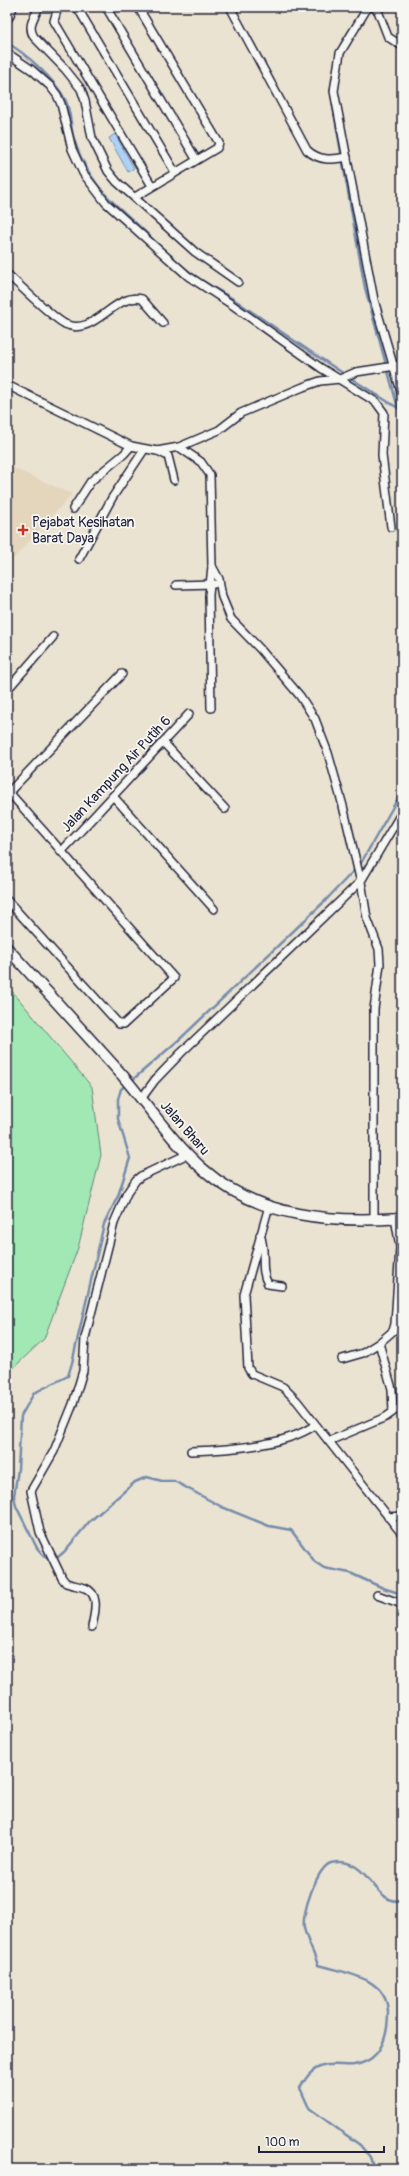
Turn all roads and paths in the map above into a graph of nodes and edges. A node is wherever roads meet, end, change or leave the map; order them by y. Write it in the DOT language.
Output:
graph roads {
  1 [pos="11,7"];
  2 [pos="39,7"];
  3 [pos="58,7"];
  4 [pos="76,7"];
  5 [pos="106,7"];
  6 [pos="138,7"];
  7 [pos="230,7"];
  8 [pos="368,7"];
  9 [pos="373,7"];
  10 [pos="7,17"];
  11 [pos="402,46"];
  12 [pos="7,53"];
  13 [pos="344,157"];
  14 [pos="196,159"];
  15 [pos="175,172"];
  16 [pos="152,186"];
  17 [pos="135,197"];
  18 [pos="7,274"];
  19 [pos="238,282"];
  20 [pos="163,323"];
  21 [pos="402,365"];
  22 [pos="388,367"];
  23 [pos="343,377"];
  24 [pos="7,385"];
  25 [pos="402,395"];
  26 [pos="131,446"];
  27 [pos="180,448"];
  28 [pos="144,450"];
  29 [pos="157,451"];
  30 [pos="174,480"];
  31 [pos="73,509"];
  32 [pos="391,528"];
  33 [pos="79,559"];
  34 [pos="212,566"];
  35 [pos="220,584"];
  36 [pos="176,585"];
  37 [pos="210,585"];
  38 [pos="53,637"];
  39 [pos="122,674"];
  40 [pos="7,690"];
  41 [pos="211,708"];
  42 [pos="189,714"];
  43 [pos="163,742"];
  44 [pos="8,791"];
  45 [pos="113,796"];
  46 [pos="226,809"];
  47 [pos="402,812"];
  48 [pos="61,852"];
  49 [pos="361,881"];
  50 [pos="7,900"];
  51 [pos="214,909"];
  52 [pos="7,948"];
  53 [pos="141,1099"];
  54 [pos="188,1154"];
  55 [pos="269,1206"];
  56 [pos="398,1218"];
  57 [pos="374,1219"];
  58 [pos="260,1235"];
  59 [pos="282,1286"];
  60 [pos="379,1343"];
  61 [pos="342,1359"];
  62 [pos="393,1409"];
  63 [pos="402,1411"];
  64 [pos="316,1425"];
  65 [pos="329,1441"];
  66 [pos="191,1451"];
  67 [pos="402,1516"];
  68 [pos="388,1517"];
  69 [pos="402,1534"];
  70 [pos="377,1595"];
  71 [pos="402,1604"];
  72 [pos="92,1627"];
  1 -- 10 [label="main road"];
  2 -- 17 [label="street"];
  3 -- 16 [label="street"];
  4 -- 15 [label="street"];
  5 -- 14 [label="street"];
  6 -- 14 [label="street"];
  7 -- 13 [label="street"];
  8 -- 13 [label="street"];
  9 -- 11 [label="street"];
  12 -- 23 [label="street"];
  13 -- 22 [label="street"];
  14 -- 15 [label="street"];
  15 -- 16 [label="street"];
  16 -- 17 [label="street"];
  17 -- 19 [label="street"];
  18 -- 20 [label="street"];
  21 -- 22 [label="street"];
  22 -- 23 [label="street"];
  22 -- 25 [label="street"];
  23 -- 27 [label="street"];
  23 -- 32 [label="street"];
  24 -- 26 [label="street"];
  26 -- 28 [label="street"];
  26 -- 31 [label="street"];
  27 -- 29 [label="street"];
  27 -- 34 [label="street"];
  28 -- 29 [label="street"];
  28 -- 33 [label="street"];
  29 -- 30 [label="street"];
  34 -- 35 [label="street"];
  34 -- 37 [label="street"];
  35 -- 37 [label="street"];
  35 -- 49 [label="street"];
  36 -- 37 [label="street"];
  37 -- 41 [label="street"];
  38 -- 40 [label="street"];
  39 -- 44 [label="street"];
  42 -- 43 [label="street, Jalan Kampung Air Putih 6"];
  43 -- 45 [label="street, Jalan Kampung Air Putih 6"];
  43 -- 46 [label="street"];
  44 -- 48 [label="street"];
  45 -- 48 [label="street, Jalan Kampung Air Putih 6"];
  45 -- 51 [label="street"];
  47 -- 49 [label="street"];
  48 -- 50 [label="street"];
  49 -- 53 [label="street"];
  49 -- 57 [label="street"];
  52 -- 53 [label="main road, Jalan Bharu"];
  53 -- 54 [label="main road, Jalan Bharu"];
  54 -- 55 [label="main road, Jalan Bharu"];
  54 -- 72 [label="street"];
  55 -- 57 [label="main road, Jalan Bharu"];
  55 -- 58 [label="street"];
  56 -- 57 [label="main road, Jalan Bharu"];
  56 -- 60 [label="street"];
  58 -- 59 [label="street"];
  58 -- 64 [label="street"];
  60 -- 61 [label="street"];
  60 -- 62 [label="street"];
  62 -- 63 [label="street"];
  62 -- 65 [label="street"];
  64 -- 65 [label="street"];
  64 -- 66 [label="street"];
  65 -- 68 [label="street"];
  67 -- 68 [label="street"];
  68 -- 69 [label="street"];
  70 -- 71 [label="street"];
}
